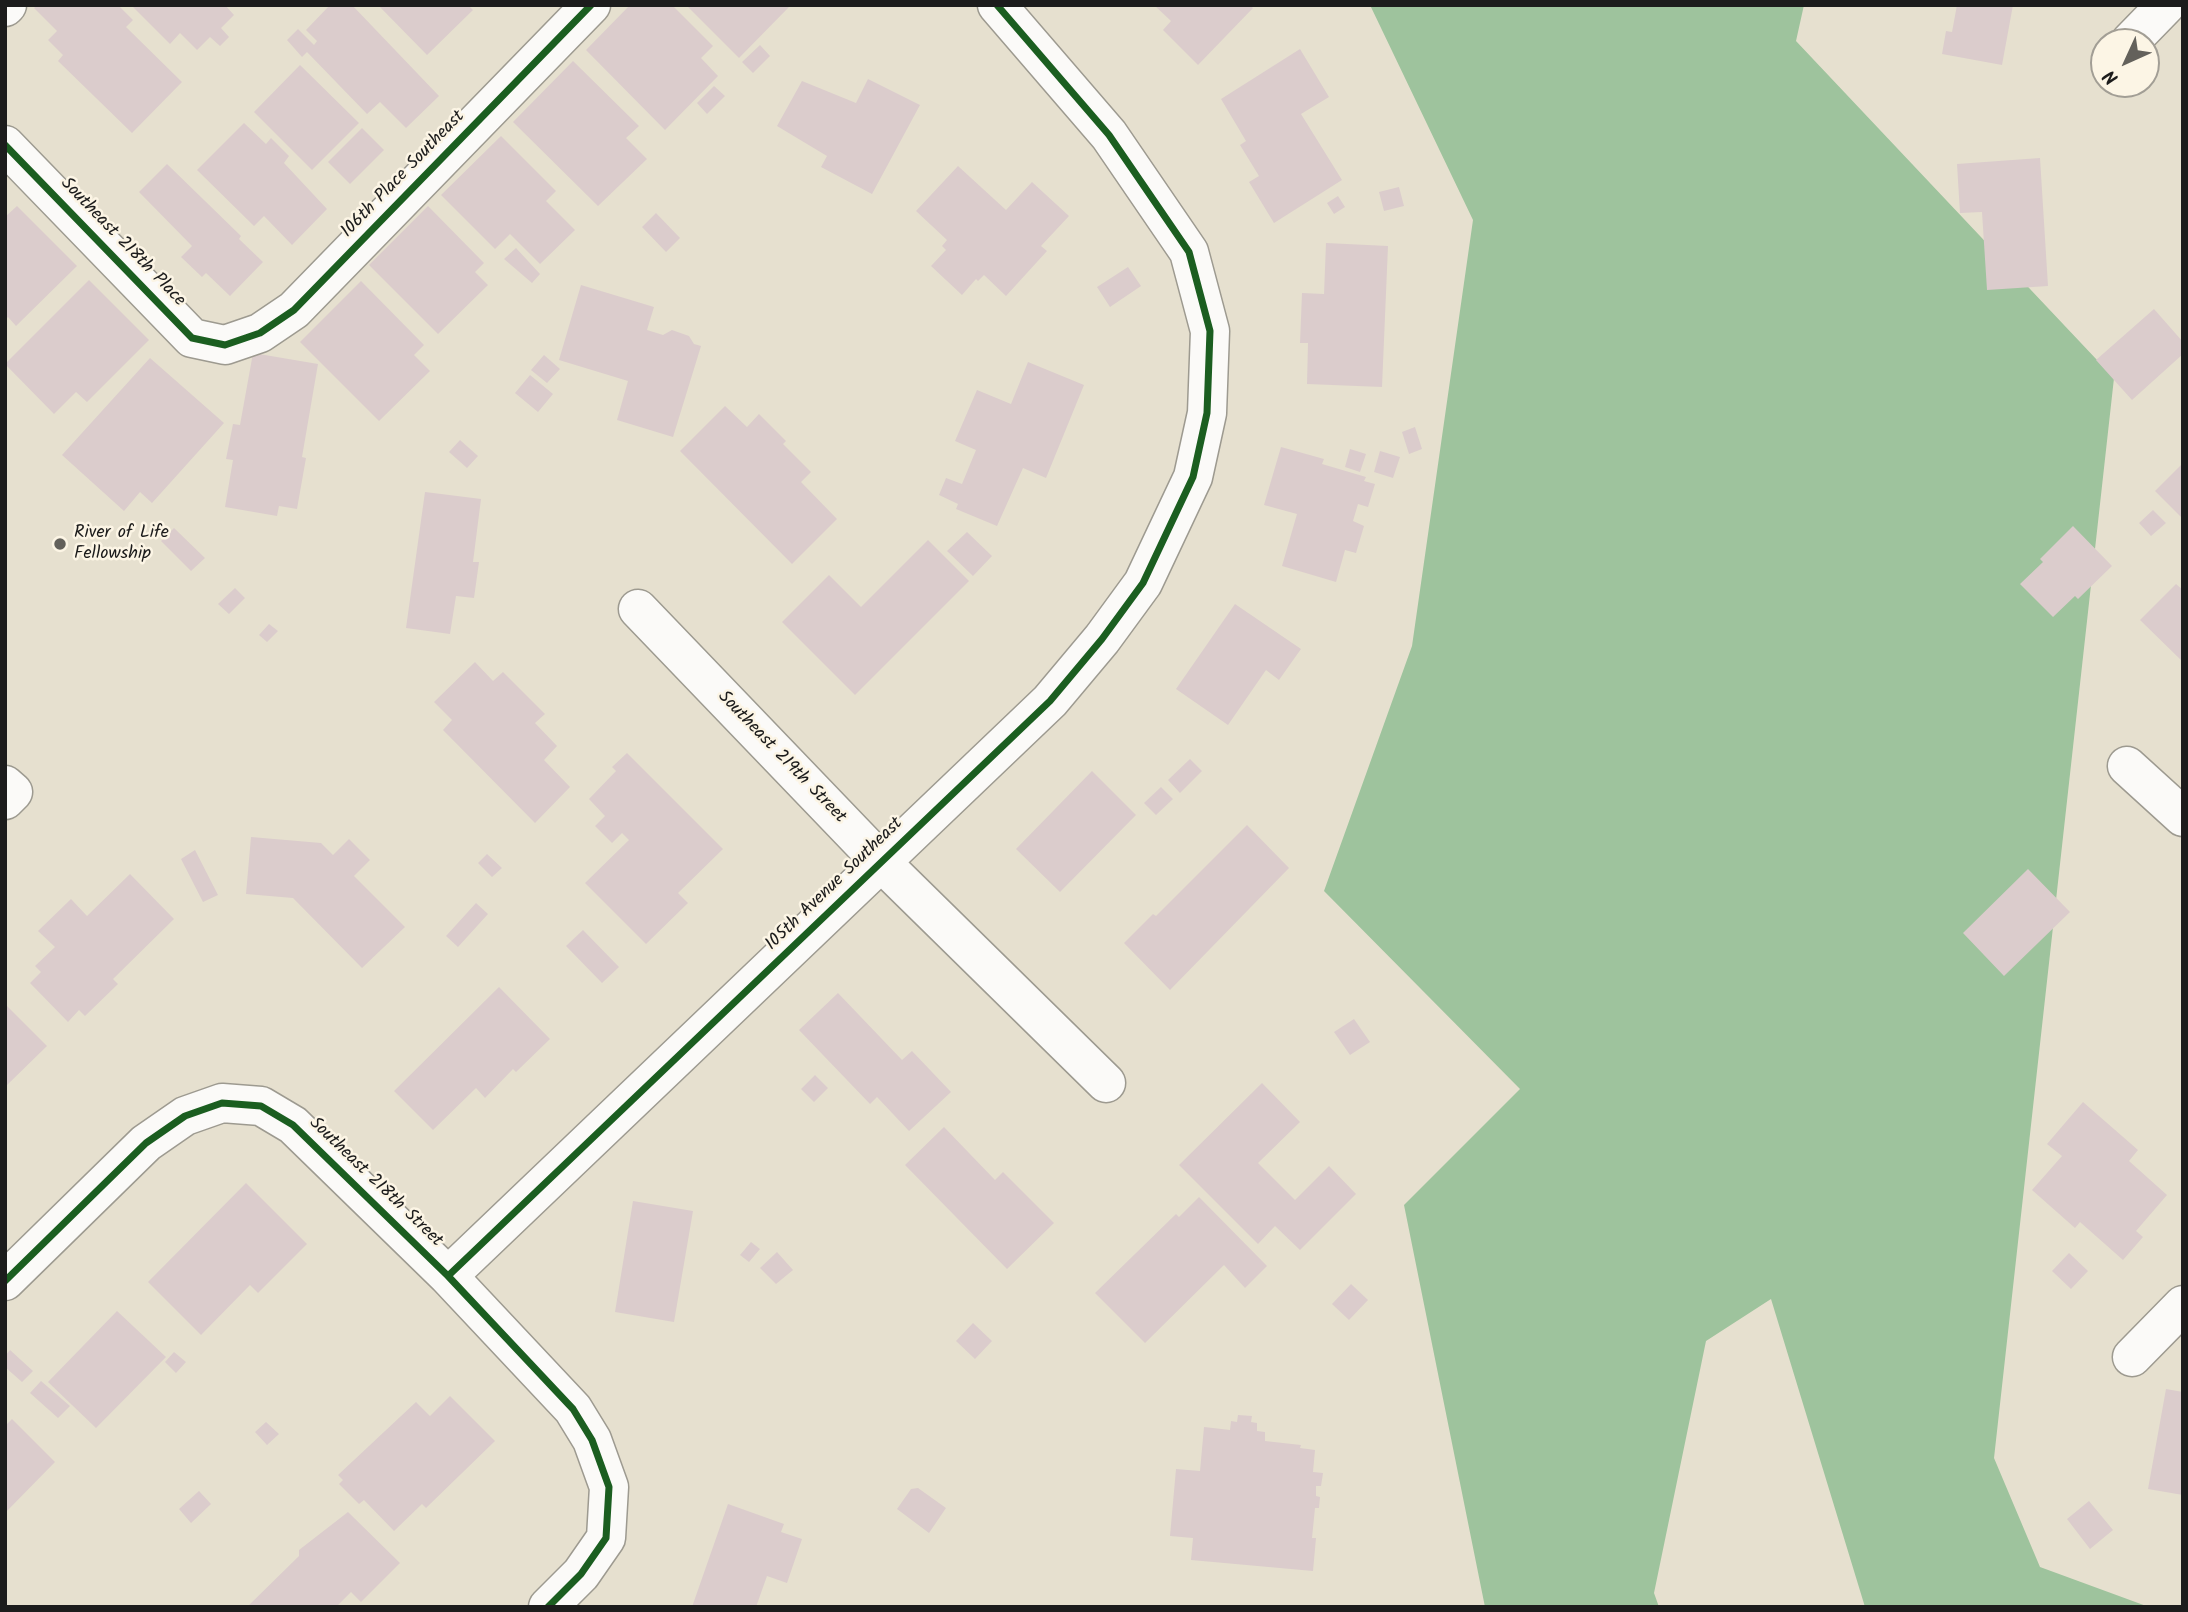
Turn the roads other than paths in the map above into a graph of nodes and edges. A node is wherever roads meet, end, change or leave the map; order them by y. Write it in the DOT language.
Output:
graph roads {
  1 [pos="592,5"];
  2 [pos="997,5"];
  3 [pos="2166,5"];
  4 [pos="2144,28"];
  5 [pos="5,145"];
  6 [pos="225,345"];
  7 [pos="638,610"];
  8 [pos="2127,766"];
  9 [pos="5,785"];
  10 [pos="5,800"];
  11 [pos="2183,817"];
  12 [pos="882,863"];
  13 [pos="1106,1083"];
  14 [pos="448,1276"];
  15 [pos="5,1281"];
  16 [pos="2183,1305"];
  17 [pos="2132,1357"];
  18 [pos="548,1607"];
  1 -- 6 [label="street, 106th Place Southeast"];
  2 -- 12 [label="street, 105th Avenue Southeast"];
  3 -- 4 [label="street"];
  5 -- 6 [label="street, Southeast 218th Place"];
  7 -- 12 [label="street, Southeast 219th Street"];
  8 -- 11 [label="street"];
  9 -- 10 [label="street"];
  12 -- 13 [label="street, Southeast 219th Street"];
  12 -- 14 [label="street, 105th Avenue Southeast"];
  14 -- 15 [label="street, Southeast 218th Street"];
  14 -- 18 [label="street, Southeast 218th Street"];
  16 -- 17 [label="street"];
}
